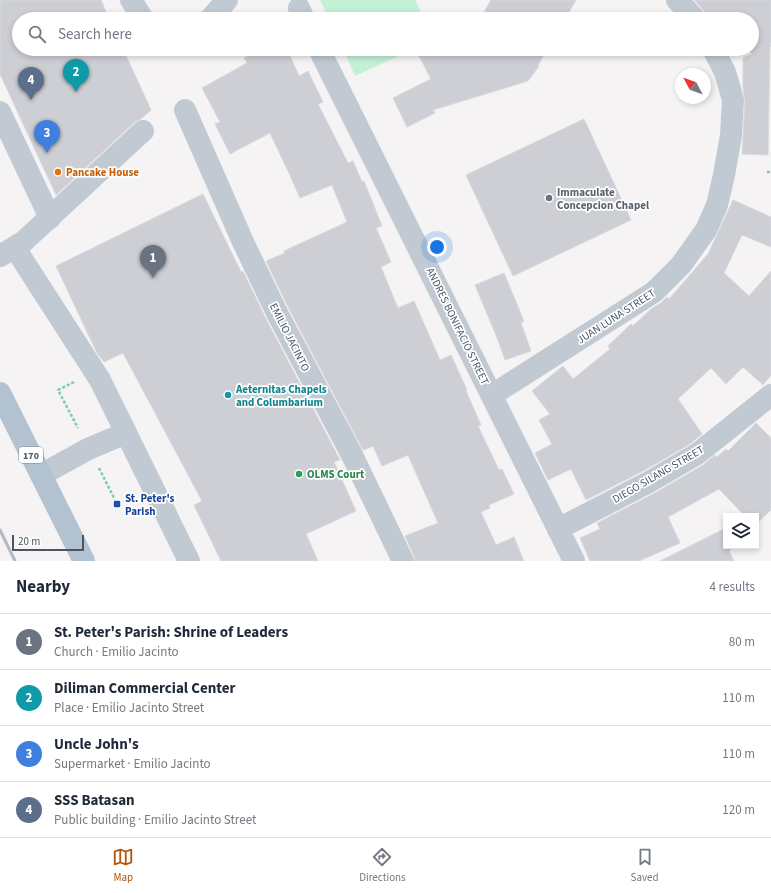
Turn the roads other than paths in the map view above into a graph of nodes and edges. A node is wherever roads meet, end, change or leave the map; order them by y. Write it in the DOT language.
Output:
graph roads {
  1 [pos="131,0"];
  2 [pos="227,0"];
  3 [pos="677,0"];
  4 [pos="139,12"];
  5 [pos="216,12"];
  6 [pos="688,12"];
  7 [pos="322,56"];
  8 [pos="717,56"];
  9 [pos="184,110"];
  10 [pos="0,112"];
  11 [pos="143,131"];
  12 [pos="50,218"];
  13 [pos="7,252"];
  14 [pos="0,393"];
  15 [pos="492,395"];
  16 [pos="771,395"];
  17 [pos="126,433"];
  18 [pos="41,475"];
  19 [pos="558,529"];
  20 [pos="84,561"];
  21 [pos="189,561"];
  22 [pos="403,561"];
  23 [pos="574,561"];
  1 -- 4 [label="street"];
  2 -- 5 [label="street"];
  3 -- 6 [label="street"];
  7 -- 15 [label="street, ANDRES BONIFACIO STREET"];
  8 -- 15 [label="street, JUAN LUNA STREET"];
  9 -- 22 [label="street, EMILIO JACINTO"];
  10 -- 12 [label="street"];
  11 -- 12 [label="street"];
  12 -- 13 [label="street"];
  13 -- 17 [label="street"];
  14 -- 18 [label="main road, 170"];
  15 -- 19 [label="street, ANDRES BONIFACIO STREET"];
  16 -- 19 [label="street, DIEGO SILANG STREET"];
  17 -- 18 [label="street"];
  17 -- 21 [label="street"];
  18 -- 20 [label="main road, 170"];
  19 -- 23 [label="street, ANDRES BONIFACIO STREET"];
}
